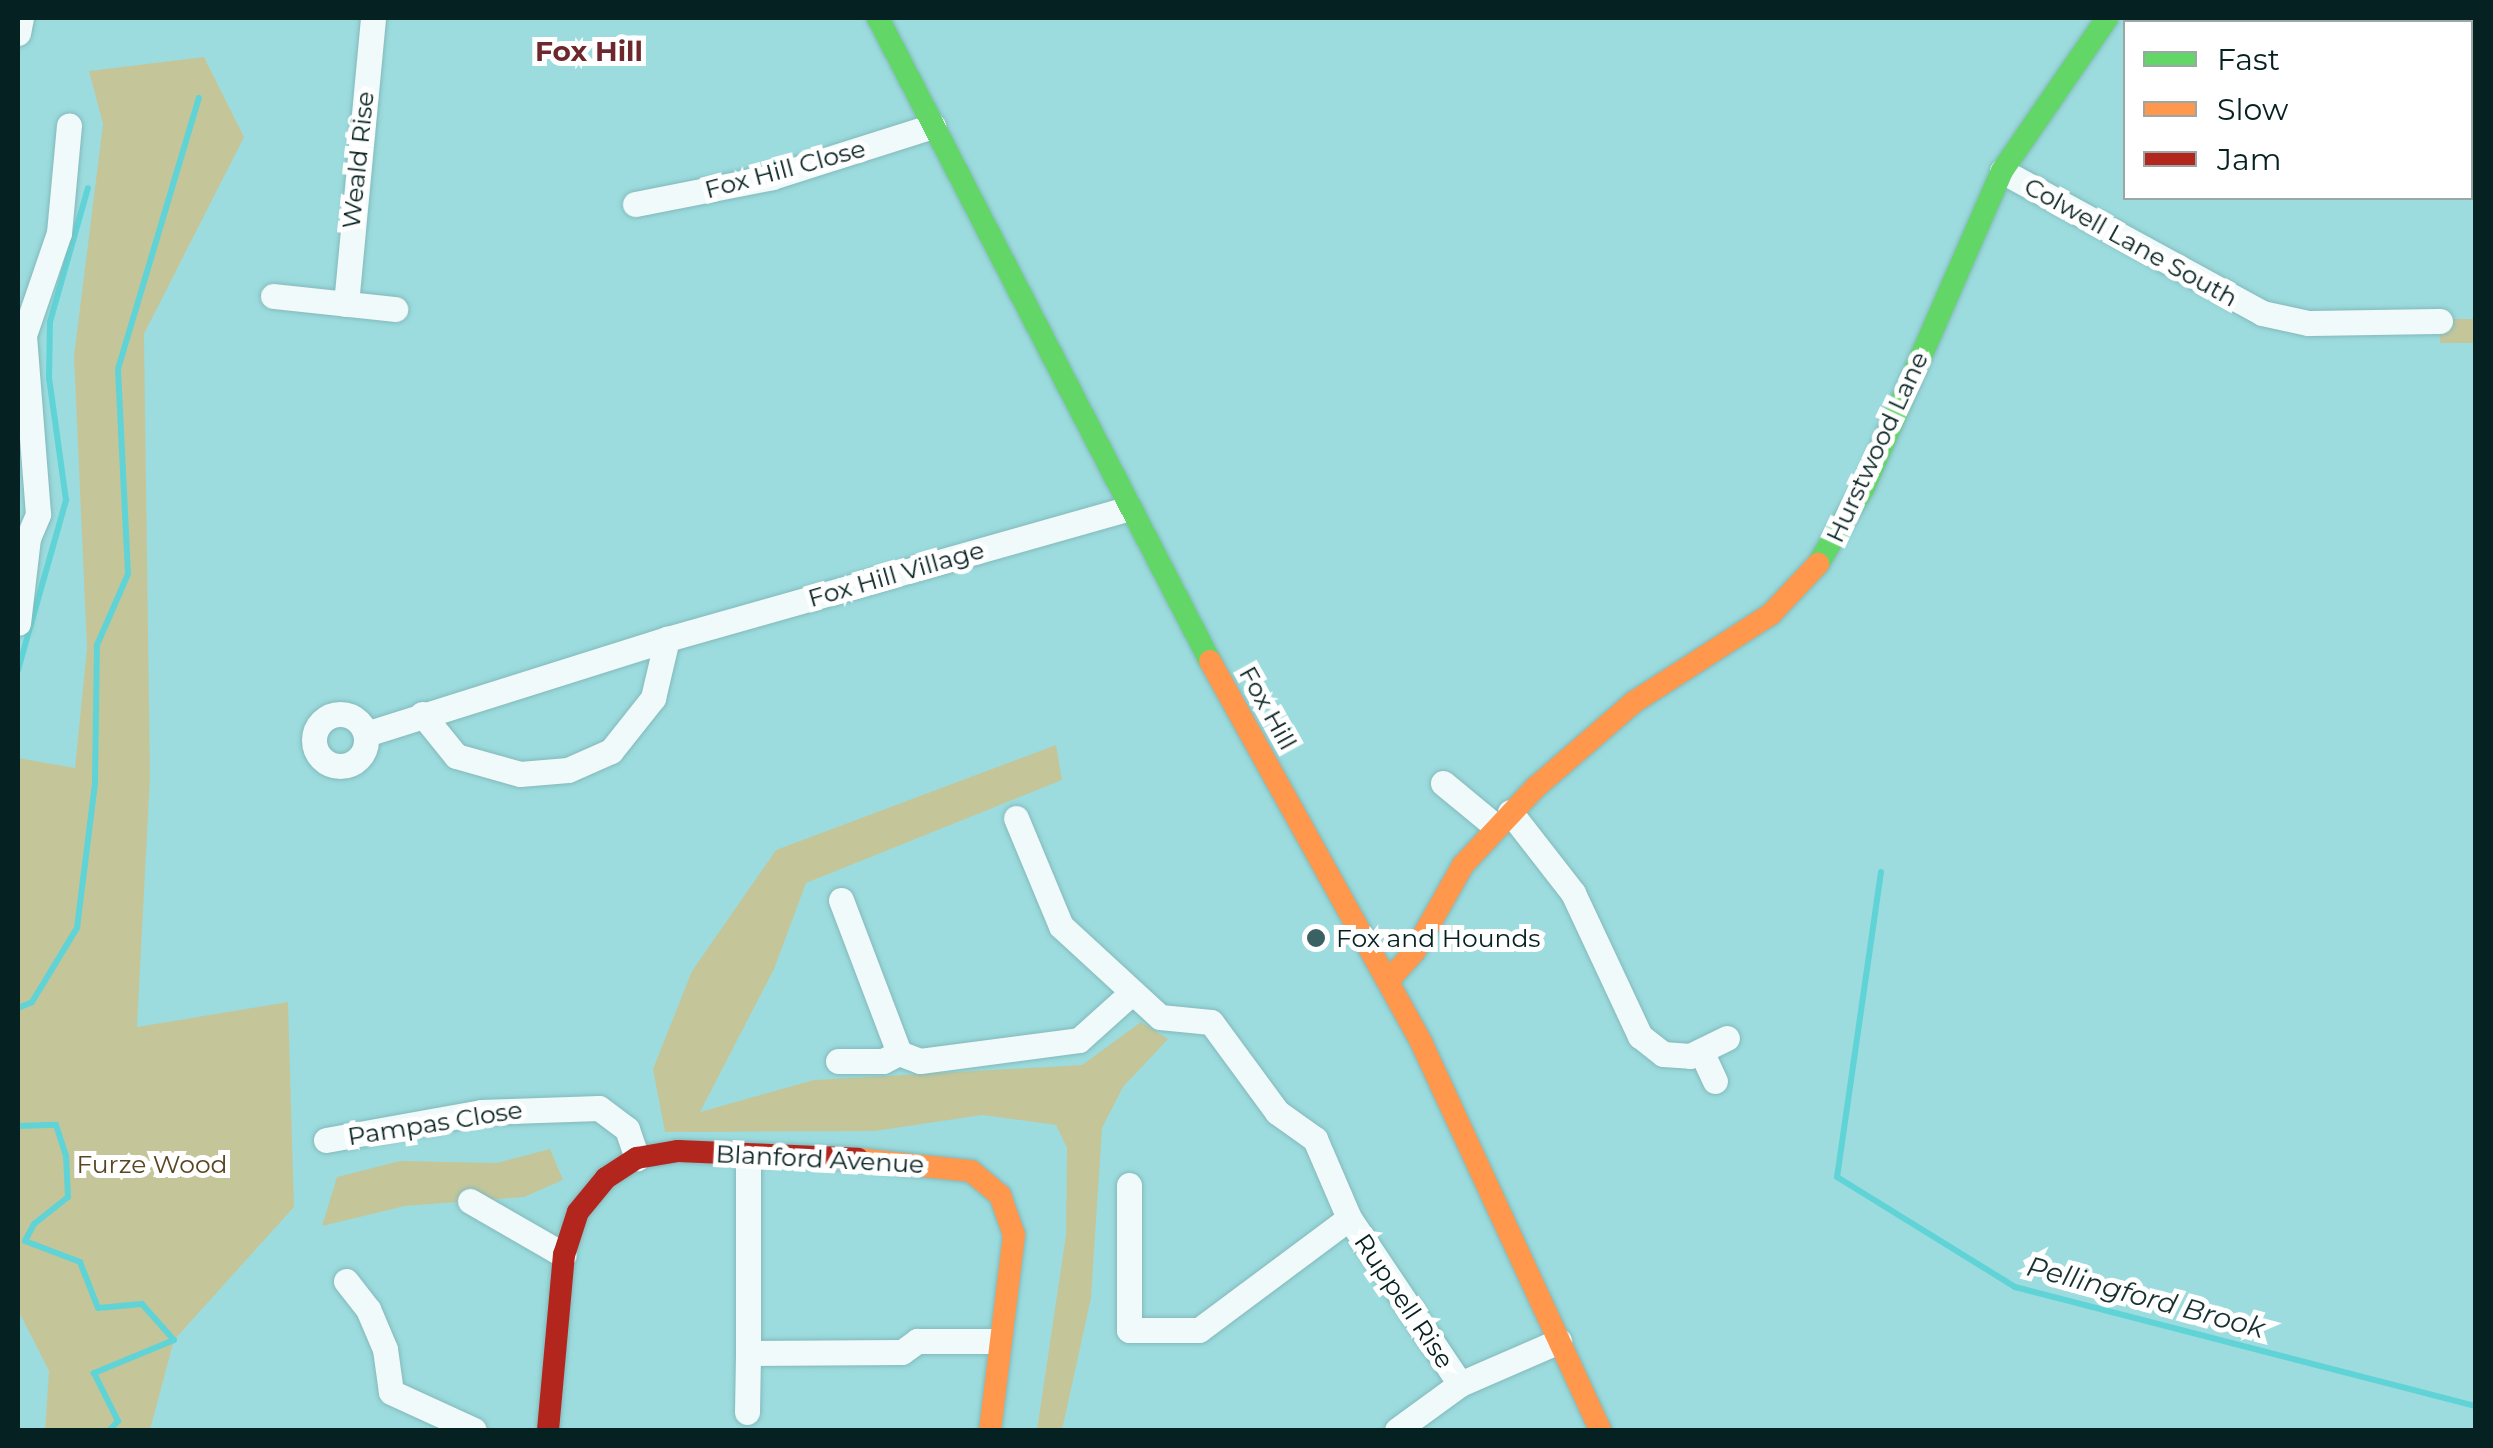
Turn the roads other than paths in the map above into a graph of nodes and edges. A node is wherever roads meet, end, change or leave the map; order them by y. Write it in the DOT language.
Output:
graph roads {
  1 [pos="20,18"];
  2 [pos="372,18"];
  3 [pos="878,18"];
  4 [pos="2107,18"];
  5 [pos="18,33"];
  6 [pos="69,125"];
  7 [pos="933,126"];
  8 [pos="2002,171"];
  9 [pos="635,204"];
  10 [pos="273,296"];
  11 [pos="346,304"];
  12 [pos="396,309"];
  13 [pos="2440,322"];
  14 [pos="21,334"];
  15 [pos="1126,510"];
  16 [pos="22,538"];
  17 [pos="18,623"];
  18 [pos="666,640"];
  19 [pos="422,714"];
  20 [pos="366,734"];
  21 [pos="1443,783"];
  22 [pos="1016,818"];
  23 [pos="1502,820"];
  24 [pos="841,900"];
  25 [pos="1388,982"];
  26 [pos="1128,995"];
  27 [pos="1727,1038"];
  28 [pos="1701,1050"];
  29 [pos="899,1053"];
  30 [pos="838,1061"];
  31 [pos="1714,1081"];
  32 [pos="326,1140"];
  33 [pos="748,1155"];
  34 [pos="637,1158"];
  35 [pos="1129,1185"];
  36 [pos="470,1201"];
  37 [pos="1349,1218"];
  38 [pos="564,1255"];
  39 [pos="346,1281"];
  40 [pos="996,1341"];
  41 [pos="1559,1341"];
  42 [pos="748,1353"];
  43 [pos="1460,1384"];
  44 [pos="747,1412"];
  45 [pos="474,1430"];
  46 [pos="548,1430"];
  47 [pos="990,1430"];
  48 [pos="1397,1430"];
  49 [pos="1600,1430"];
  1 -- 5 [label="street"];
  2 -- 11 [label="street, Weald Rise"];
  3 -- 7 [label="street, Fox Hill"];
  4 -- 8 [label="street, Hurstwood Lane"];
  6 -- 14 [label="street"];
  7 -- 9 [label="street, Fox Hill Close"];
  7 -- 15 [label="street, Fox Hill"];
  8 -- 13 [label="street, Colwell Lane South"];
  8 -- 23 [label="street, Hurstwood Lane"];
  10 -- 11 [label="street"];
  11 -- 12 [label="street"];
  14 -- 16 [label="street"];
  15 -- 18 [label="street, Fox Hill Village"];
  15 -- 25 [label="street, Fox Hill"];
  16 -- 17 [label="street"];
  18 -- 19 [label="street, Fox Hill Village"];
  18 -- 19 [label="street"];
  19 -- 20 [label="street, Fox Hill Village"];
  21 -- 23 [label="street"];
  22 -- 26 [label="street, Ruppell Rise"];
  23 -- 25 [label="street, Hurstwood Lane"];
  23 -- 28 [label="street"];
  24 -- 29 [label="street"];
  25 -- 41 [label="street, Fox Hill"];
  26 -- 29 [label="street"];
  26 -- 37 [label="street, Ruppell Rise"];
  27 -- 28 [label="street"];
  28 -- 31 [label="street"];
  29 -- 30 [label="street"];
  32 -- 34 [label="street, Pampas Close"];
  33 -- 34 [label="street, Blanford Avenue"];
  33 -- 40 [label="street, Blanford Avenue"];
  33 -- 42 [label="street"];
  34 -- 38 [label="street"];
  35 -- 37 [label="street, Ruppell Rise"];
  36 -- 38 [label="street"];
  37 -- 43 [label="street, Ruppell Rise"];
  38 -- 46 [label="street"];
  39 -- 45 [label="street"];
  40 -- 42 [label="street"];
  40 -- 47 [label="street, Blanford Avenue"];
  41 -- 43 [label="street"];
  41 -- 49 [label="street, Fox Hill"];
  42 -- 44 [label="street"];
  43 -- 48 [label="street"];
}
